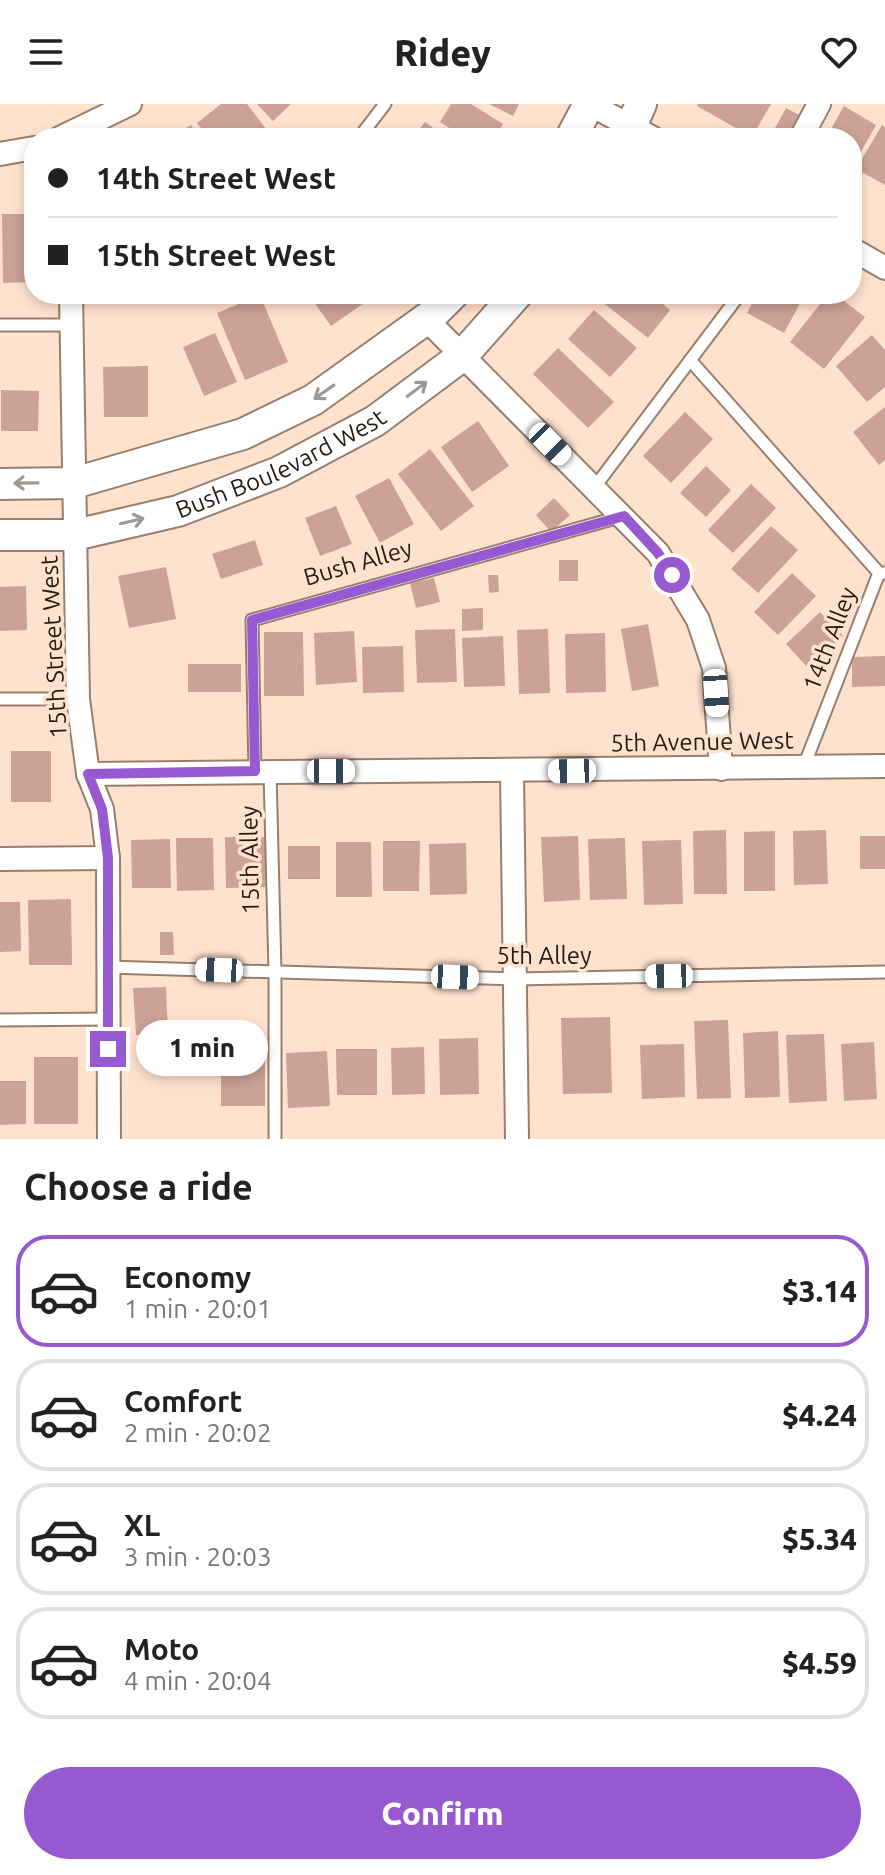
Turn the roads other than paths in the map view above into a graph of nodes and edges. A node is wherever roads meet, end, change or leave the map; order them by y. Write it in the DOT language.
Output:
graph roads {
  1 [pos="130,104"];
  2 [pos="385,104"];
  3 [pos="589,104"];
  4 [pos="819,104"];
  5 [pos="638,127"];
  6 [pos="83,128"];
  7 [pos="367,128"];
  8 [pos="576,128"];
  9 [pos="806,128"];
  10 [pos="24,150"];
  11 [pos="0,154"];
  12 [pos="862,255"];
  13 [pos="885,268"];
  14 [pos="72,304"];
  15 [pos="442,304"];
  16 [pos="508,304"];
  17 [pos="732,304"];
  18 [pos="426,319"];
  19 [pos="0,325"];
  20 [pos="72,325"];
  21 [pos="462,356"];
  22 [pos="690,360"];
  23 [pos="74,483"];
  24 [pos="0,484"];
  25 [pos="594,488"];
  26 [pos="624,516"];
  27 [pos="0,535"];
  28 [pos="75,535"];
  29 [pos="882,573"];
  30 [pos="0,699"];
  31 [pos="78,699"];
  32 [pos="804,766"];
  33 [pos="885,766"];
  34 [pos="721,769"];
  35 [pos="263,771"];
  36 [pos="512,772"];
  37 [pos="88,774"];
  38 [pos="108,858"];
  39 [pos="0,859"];
  40 [pos="107,967"];
  41 [pos="275,972"];
  42 [pos="885,972"];
  43 [pos="515,979"];
  44 [pos="108,1019"];
  45 [pos="0,1020"];
  46 [pos="109,1139"];
  47 [pos="275,1139"];
  48 [pos="517,1139"];
  1 -- 6 [label="street"];
  2 -- 7 [label="lane"];
  3 -- 5 [label="street"];
  3 -- 8 [label="main road"];
  4 -- 9 [label="street"];
  10 -- 11 [label="street"];
  12 -- 13 [label="street"];
  14 -- 20 [label="street, 15th Street West"];
  15 -- 18 [label="main road, Bush Boulevard West"];
  16 -- 21 [label="main road, Bush Boulevard West"];
  17 -- 22 [label="lane"];
  18 -- 21 [label="street"];
  18 -- 23 [label="main road, Bush Boulevard West, one-way"];
  19 -- 20 [label="lane"];
  20 -- 23 [label="street, 15th Street West"];
  21 -- 25 [label="street"];
  28 -- 21 [label="main road, Bush Boulevard West, one-way"];
  22 -- 25 [label="lane"];
  22 -- 29 [label="lane"];
  23 -- 24 [label="main road, Bush Boulevard West, one-way"];
  23 -- 28 [label="street, 15th Street West"];
  25 -- 26 [label="street"];
  26 -- 34 [label="street"];
  26 -- 35 [label="lane, Bush Alley"];
  27 -- 28 [label="main road, Bush Boulevard West"];
  28 -- 31 [label="street, 15th Street West"];
  29 -- 32 [label="lane, 14th Alley"];
  30 -- 31 [label="lane"];
  31 -- 37 [label="street, 15th Street West"];
  32 -- 33 [label="street, 5th Avenue West"];
  32 -- 34 [label="street, 5th Avenue West"];
  34 -- 36 [label="street, 5th Avenue West"];
  35 -- 36 [label="street, 5th Avenue West"];
  35 -- 37 [label="street, 5th Avenue West"];
  35 -- 41 [label="lane, 15th Alley"];
  36 -- 43 [label="street"];
  37 -- 38 [label="street, 15th Street West"];
  38 -- 39 [label="street"];
  38 -- 40 [label="street, 15th Street West"];
  40 -- 41 [label="lane, 5th Alley"];
  40 -- 44 [label="street, 15th Street West"];
  41 -- 43 [label="lane, 5th Alley"];
  41 -- 47 [label="lane, 15th Alley"];
  42 -- 43 [label="lane, 5th Alley"];
  43 -- 48 [label="street"];
  44 -- 45 [label="lane"];
  44 -- 46 [label="street, 15th Street West"];
}
